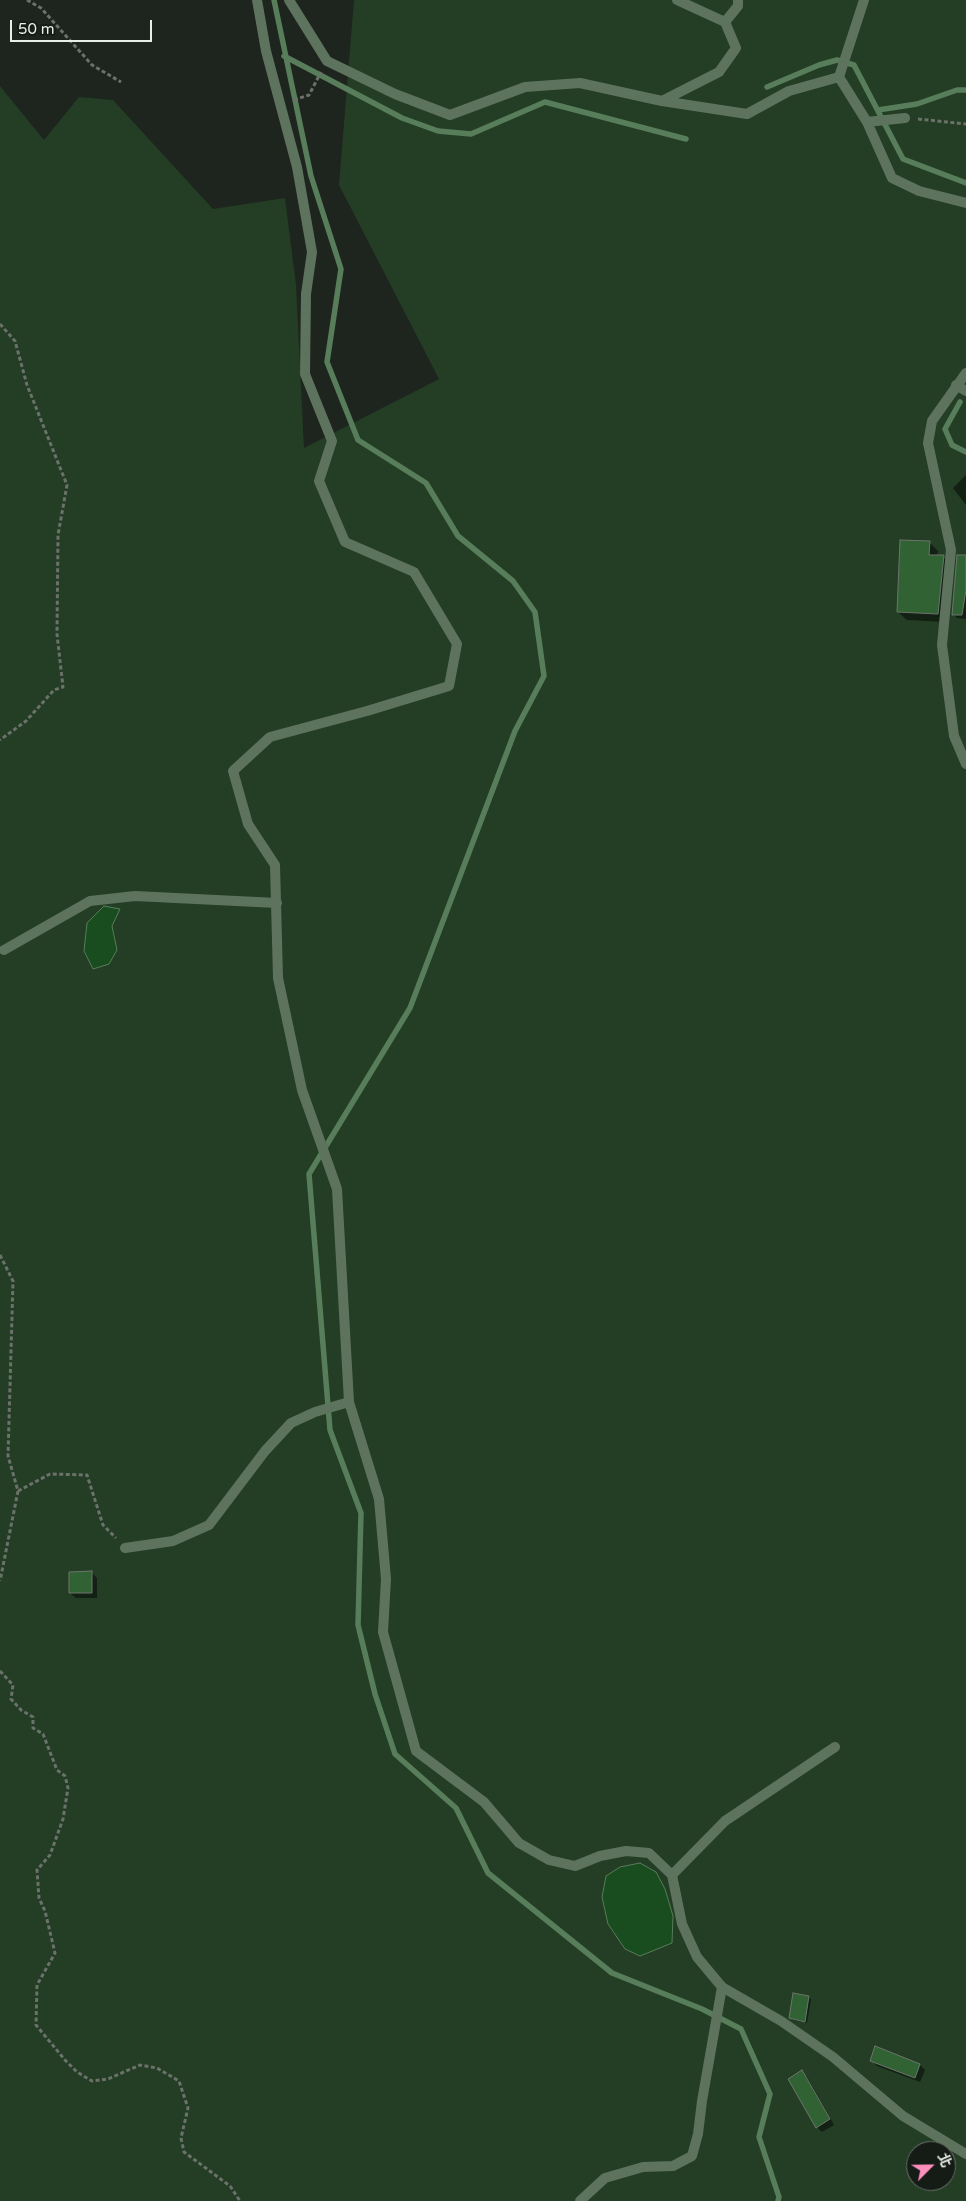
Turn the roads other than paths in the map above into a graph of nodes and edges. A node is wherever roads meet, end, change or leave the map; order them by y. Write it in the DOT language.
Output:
graph roads {
  1 [pos="257,0"];
  2 [pos="290,0"];
  3 [pos="677,0"];
  4 [pos="738,0"];
  5 [pos="864,0"];
  6 [pos="725,22"];
  7 [pos="839,77"];
  8 [pos="662,101"];
  9 [pos="905,118"];
  10 [pos="867,122"];
  11 [pos="966,203"];
  12 [pos="966,373"];
  13 [pos="956,385"];
  14 [pos="966,391"];
  15 [pos="966,764"];
  16 [pos="277,904"];
  17 [pos="4,950"];
  18 [pos="349,1402"];
  19 [pos="125,1548"];
  20 [pos="835,1748"];
  21 [pos="672,1875"];
  22 [pos="722,1987"];
  23 [pos="966,2154"];
  24 [pos="580,2201"];
  1 -- 16 [label="street"];
  2 -- 8 [label="street"];
  3 -- 6 [label="street"];
  4 -- 6 [label="street"];
  5 -- 7 [label="street"];
  6 -- 8 [label="street"];
  7 -- 8 [label="street"];
  7 -- 10 [label="street"];
  9 -- 10 [label="street"];
  10 -- 11 [label="street"];
  12 -- 13 [label="street"];
  13 -- 14 [label="street"];
  13 -- 15 [label="street"];
  16 -- 17 [label="street"];
  16 -- 18 [label="street"];
  18 -- 19 [label="street"];
  18 -- 21 [label="street"];
  20 -- 21 [label="street"];
  21 -- 22 [label="street"];
  22 -- 23 [label="street"];
  22 -- 24 [label="street"];
}
